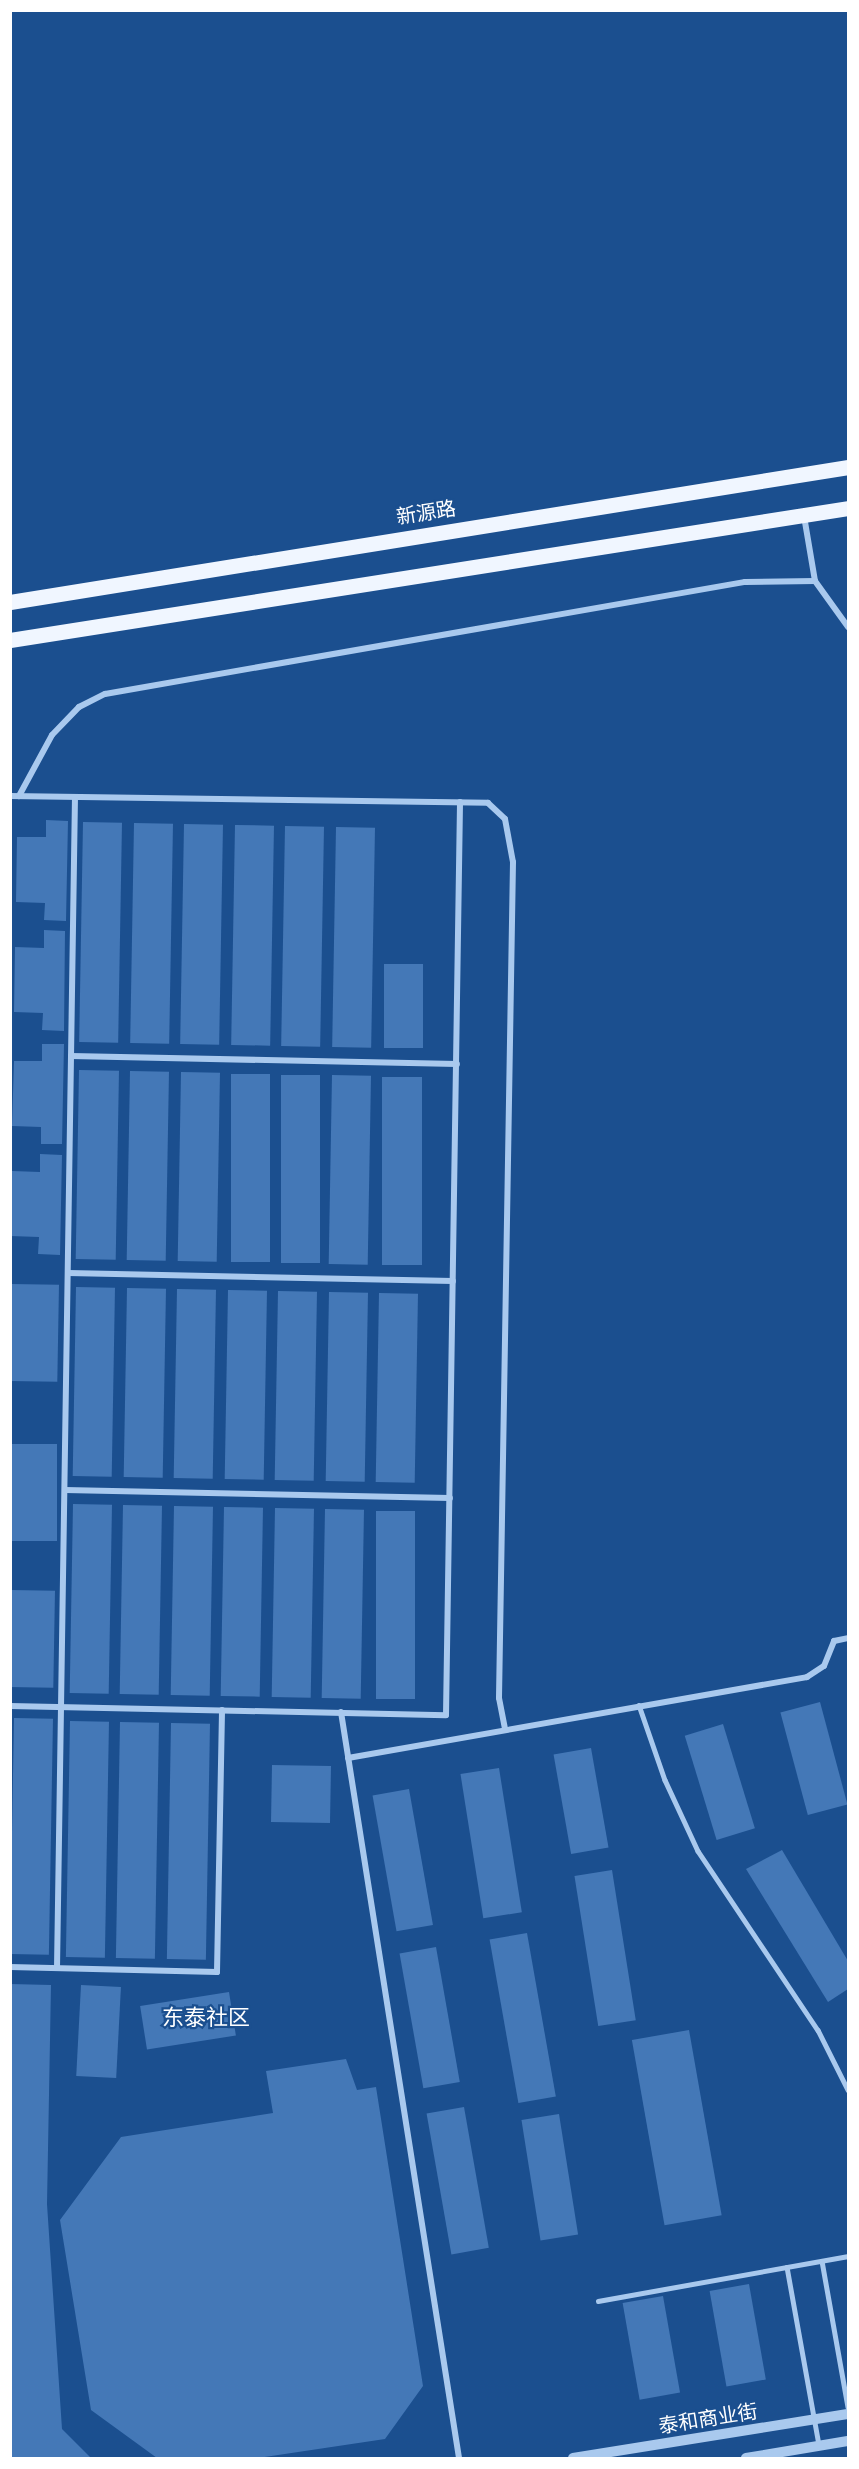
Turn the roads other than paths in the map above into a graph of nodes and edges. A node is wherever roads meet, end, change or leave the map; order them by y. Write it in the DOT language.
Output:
graph roads {
  1 [pos="849,467"];
  2 [pos="849,507"];
  3 [pos="804,515"];
  4 [pos="815,581"];
  5 [pos="10,602"];
  6 [pos="849,627"];
  7 [pos="10,640"];
  8 [pos="10,796"];
  9 [pos="19,796"];
  10 [pos="75,797"];
  11 [pos="460,802"];
  12 [pos="71,1056"];
  13 [pos="457,1064"];
  14 [pos="68,1273"];
  15 [pos="453,1281"];
  16 [pos="65,1490"];
  17 [pos="450,1498"];
  18 [pos="849,1638"];
  19 [pos="10,1706"];
  20 [pos="639,1706"];
  21 [pos="61,1707"];
  22 [pos="222,1710"];
  23 [pos="341,1712"];
  24 [pos="505,1728"];
  25 [pos="348,1758"];
  26 [pos="10,1967"];
  27 [pos="57,1968"];
  28 [pos="849,2090"];
  29 [pos="849,2256"];
  30 [pos="822,2261"];
  31 [pos="787,2267"];
  32 [pos="598,2301"];
  33 [pos="849,2407"];
  34 [pos="849,2414"];
  35 [pos="815,2420"];
  36 [pos="849,2441"];
  37 [pos="820,2446"];
  38 [pos="459,2458"];
  39 [pos="573,2458"];
  40 [pos="746,2458"];
  1 -- 5 [label="main road, 新源路"];
  2 -- 3 [label="main road"];
  3 -- 4 [label="street"];
  3 -- 7 [label="main road"];
  4 -- 6 [label="street"];
  4 -- 9 [label="street"];
  8 -- 9 [label="street"];
  9 -- 10 [label="street"];
  10 -- 11 [label="street"];
  10 -- 12 [label="street"];
  11 -- 13 [label="street"];
  11 -- 24 [label="street"];
  12 -- 13 [label="street"];
  12 -- 14 [label="street"];
  13 -- 15 [label="street"];
  14 -- 15 [label="street"];
  14 -- 16 [label="street"];
  15 -- 17 [label="street"];
  16 -- 17 [label="street"];
  16 -- 21 [label="street"];
  17 -- 23 [label="street"];
  18 -- 20 [label="street"];
  19 -- 21 [label="street"];
  20 -- 24 [label="street"];
  20 -- 28 [label="lane"];
  21 -- 22 [label="street"];
  21 -- 27 [label="street"];
  22 -- 23 [label="street"];
  22 -- 27 [label="street"];
  23 -- 25 [label="street"];
  24 -- 25 [label="street"];
  25 -- 38 [label="street"];
  26 -- 27 [label="street"];
  29 -- 30 [label="lane"];
  30 -- 31 [label="lane"];
  30 -- 33 [label="lane"];
  31 -- 32 [label="lane"];
  31 -- 35 [label="lane"];
  34 -- 35 [label="street, 泰和商业街"];
  35 -- 37 [label="lane"];
  35 -- 39 [label="street, 泰和商业街"];
  36 -- 37 [label="street"];
  37 -- 40 [label="street"];
}
